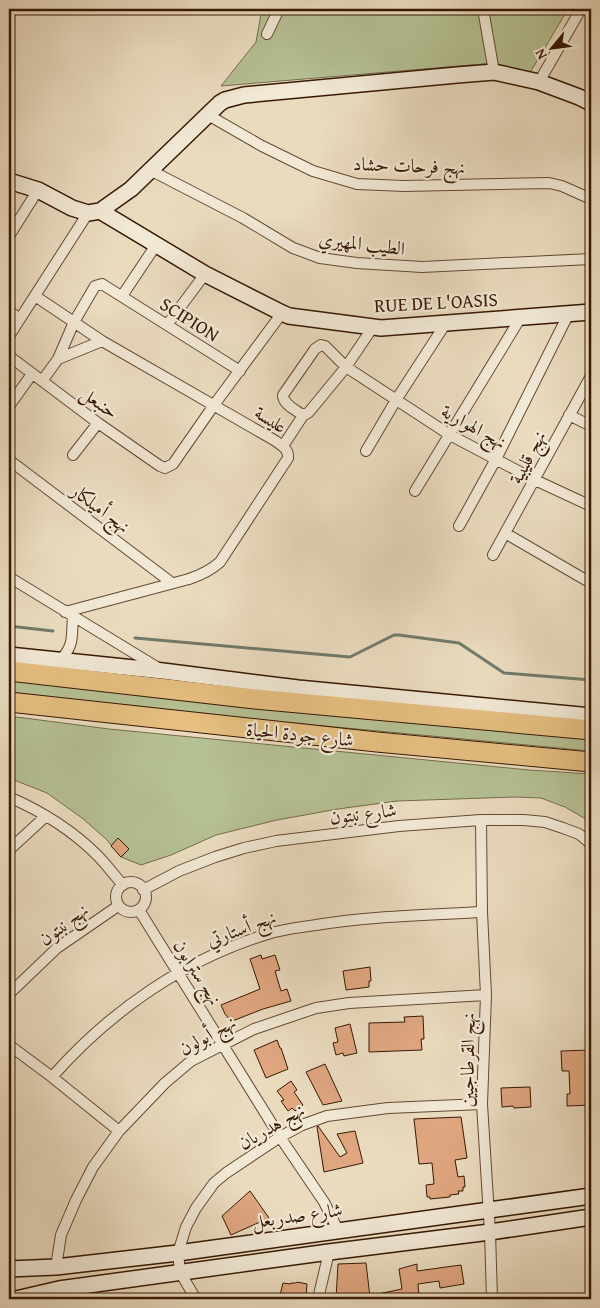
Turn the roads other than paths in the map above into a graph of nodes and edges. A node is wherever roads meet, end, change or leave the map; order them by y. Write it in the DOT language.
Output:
graph roads {
  1 [pos="279,9"];
  2 [pos="483,9"];
  3 [pos="581,9"];
  4 [pos="267,34"];
  5 [pos="494,72"];
  6 [pos="539,82"];
  7 [pos="591,103"];
  8 [pos="208,115"];
  9 [pos="150,170"];
  10 [pos="9,181"];
  11 [pos="38,190"];
  12 [pos="591,200"];
  13 [pos="94,212"];
  14 [pos="9,236"];
  15 [pos="156,245"];
  16 [pos="591,259"];
  17 [pos="205,274"];
  18 [pos="35,296"];
  19 [pos="122,296"];
  20 [pos="9,311"];
  21 [pos="591,312"];
  22 [pos="282,313"];
  23 [pos="569,314"];
  24 [pos="521,317"];
  25 [pos="20,318"];
  26 [pos="74,322"];
  27 [pos="446,323"];
  28 [pos="168,325"];
  29 [pos="373,327"];
  30 [pos="9,336"];
  31 [pos="102,340"];
  32 [pos="9,356"];
  33 [pos="58,360"];
  34 [pos="346,367"];
  35 [pos="240,371"];
  36 [pos="32,374"];
  37 [pos="591,376"];
  38 [pos="42,381"];
  39 [pos="396,400"];
  40 [pos="214,405"];
  41 [pos="9,406"];
  42 [pos="304,414"];
  43 [pos="569,415"];
  44 [pos="98,423"];
  45 [pos="591,426"];
  46 [pos="450,435"];
  47 [pos="283,446"];
  48 [pos="366,452"];
  49 [pos="73,455"];
  50 [pos="496,459"];
  51 [pos="9,460"];
  52 [pos="535,480"];
  53 [pos="415,491"];
  54 [pos="591,506"];
  55 [pos="460,526"];
  56 [pos="505,533"];
  57 [pos="493,555"];
  58 [pos="9,577"];
  59 [pos="172,583"];
  60 [pos="591,583"];
  61 [pos="69,615"];
  62 [pos="9,655"];
  63 [pos="60,661"];
  64 [pos="162,671"];
  65 [pos="9,672"];
  66 [pos="9,702"];
  67 [pos="591,716"];
  68 [pos="591,730"];
  69 [pos="591,762"];
  70 [pos="9,797"];
  71 [pos="46,816"];
  72 [pos="481,820"];
  73 [pos="591,844"];
  74 [pos="9,850"];
  75 [pos="123,885"];
  76 [pos="143,890"];
  77 [pos="118,906"];
  78 [pos="139,910"];
  79 [pos="482,912"];
  80 [pos="178,973"];
  81 [pos="9,994"];
  82 [pos="486,995"];
  83 [pos="9,1045"];
  84 [pos="222,1045"];
  85 [pos="52,1077"];
  86 [pos="482,1104"];
  87 [pos="119,1131"];
  88 [pos="280,1137"];
  89 [pos="591,1196"];
  90 [pos="489,1210"];
  91 [pos="591,1217"];
  92 [pos="338,1230"];
  93 [pos="490,1232"];
  94 [pos="178,1252"];
  95 [pos="329,1252"];
  96 [pos="56,1268"];
  97 [pos="9,1269"];
  98 [pos="180,1272"];
  99 [pos="62,1294"];
  100 [pos="16,1299"];
  101 [pos="198,1299"];
  102 [pos="318,1299"];
  103 [pos="492,1299"];
  1 -- 4 [label="street"];
  2 -- 5 [label="street"];
  3 -- 6 [label="street"];
  5 -- 6 [label="street"];
  5 -- 8 [label="street"];
  6 -- 7 [label="street"];
  8 -- 9 [label="street"];
  8 -- 12 [label="street, نهج فرحات حشاد"];
  9 -- 13 [label="street"];
  9 -- 16 [label="street, الطيب المهيري"];
  10 -- 11 [label="street, RUE DE L'OASIS"];
  11 -- 13 [label="street, RUE DE L'OASIS"];
  11 -- 14 [label="street"];
  13 -- 15 [label="street, RUE DE L'OASIS"];
  13 -- 18 [label="street"];
  15 -- 17 [label="street, RUE DE L'OASIS"];
  15 -- 19 [label="street"];
  17 -- 22 [label="street, RUE DE L'OASIS"];
  17 -- 28 [label="street"];
  18 -- 25 [label="street"];
  18 -- 26 [label="street, عليسة"];
  19 -- 26 [label="street, SCIPION"];
  19 -- 28 [label="street, SCIPION"];
  20 -- 25 [label="street"];
  21 -- 23 [label="street, RUE DE L'OASIS"];
  22 -- 29 [label="street, RUE DE L'OASIS"];
  22 -- 35 [label="street"];
  23 -- 24 [label="street, RUE DE L'OASIS"];
  23 -- 50 [label="street"];
  24 -- 27 [label="street, RUE DE L'OASIS"];
  24 -- 46 [label="street"];
  25 -- 30 [label="street"];
  26 -- 31 [label="street, عليسة"];
  26 -- 33 [label="street"];
  27 -- 29 [label="street, RUE DE L'OASIS"];
  27 -- 39 [label="street"];
  28 -- 35 [label="street, SCIPION"];
  29 -- 34 [label="street"];
  31 -- 33 [label="street"];
  31 -- 40 [label="street, عليسة"];
  32 -- 36 [label="street, حنبعل"];
  33 -- 38 [label="street"];
  34 -- 39 [label="street, نهج الهوارية"];
  34 -- 42 [label="street"];
  34 -- 42 [label="street, نهج الهوارية"];
  35 -- 40 [label="street"];
  36 -- 38 [label="street, حنبعل"];
  36 -- 41 [label="street"];
  37 -- 43 [label="street, نهج قليبية"];
  38 -- 44 [label="street, حنبعل"];
  39 -- 46 [label="street, نهج الهوارية"];
  39 -- 48 [label="street"];
  40 -- 44 [label="street, حنبعل"];
  40 -- 47 [label="street, عليسة"];
  42 -- 47 [label="street"];
  43 -- 45 [label="street"];
  43 -- 52 [label="street, نهج قليبية"];
  44 -- 49 [label="street"];
  46 -- 50 [label="street, نهج الهوارية"];
  46 -- 53 [label="street"];
  47 -- 59 [label="street, عليسة"];
  50 -- 52 [label="street, نهج الهوارية"];
  50 -- 55 [label="street"];
  51 -- 59 [label="street, نهج أميلكار"];
  52 -- 54 [label="street, نهج الهوارية"];
  52 -- 56 [label="street, نهج قليبية"];
  56 -- 57 [label="street, نهج قليبية"];
  56 -- 60 [label="street"];
  58 -- 61 [label="street"];
  59 -- 61 [label="street, عليسة"];
  61 -- 63 [label="street"];
  61 -- 64 [label="street"];
  62 -- 63 [label="street"];
  63 -- 64 [label="street"];
  64 -- 67 [label="street"];
  65 -- 68 [label="highway, شارع جودة الحياة"];
  66 -- 69 [label="highway, شارع جودة الحياة"];
  70 -- 71 [label="street"];
  71 -- 74 [label="street"];
  71 -- 75 [label="street"];
  72 -- 73 [label="street, شارع نبتون"];
  72 -- 76 [label="street, شارع نبتون"];
  72 -- 79 [label="street, نهج القرطاجيين"];
  75 -- 76 [label="street"];
  75 -- 77 [label="street"];
  76 -- 78 [label="street"];
  77 -- 78 [label="street"];
  77 -- 81 [label="street, نهج نبتون"];
  78 -- 80 [label="street, نهج سترابون"];
  79 -- 80 [label="street, نهج أستارتي"];
  79 -- 82 [label="street, نهج القرطاجيين"];
  80 -- 84 [label="street, نهج سترابون"];
  80 -- 85 [label="street, نهج أستارتي"];
  82 -- 84 [label="street, نهج أبولون"];
  82 -- 86 [label="street, نهج القرطاجيين"];
  83 -- 85 [label="street"];
  84 -- 87 [label="street, نهج أبولون"];
  84 -- 88 [label="street, نهج سترابون"];
  85 -- 87 [label="street"];
  86 -- 88 [label="street, نهج هدريان"];
  86 -- 90 [label="street, نهج القرطاجيين"];
  87 -- 96 [label="street, نهج أبولون"];
  88 -- 92 [label="street, نهج سترابون"];
  88 -- 94 [label="street, نهج هدريان"];
  89 -- 90 [label="street, شارع صدربعل"];
  90 -- 92 [label="street, شارع صدربعل"];
  90 -- 93 [label="street, نهج القرطاجيين"];
  91 -- 93 [label="street"];
  92 -- 94 [label="street, شارع صدربعل"];
  93 -- 95 [label="street"];
  93 -- 103 [label="street, نهج القرطاجيين"];
  94 -- 96 [label="street, شارع صدربعل"];
  94 -- 98 [label="street, نهج هدريان"];
  95 -- 98 [label="street"];
  95 -- 102 [label="street"];
  96 -- 97 [label="street, شارع صدربعل"];
  98 -- 99 [label="street"];
  98 -- 101 [label="street, نهج هدريان"];
  99 -- 100 [label="street"];
}
